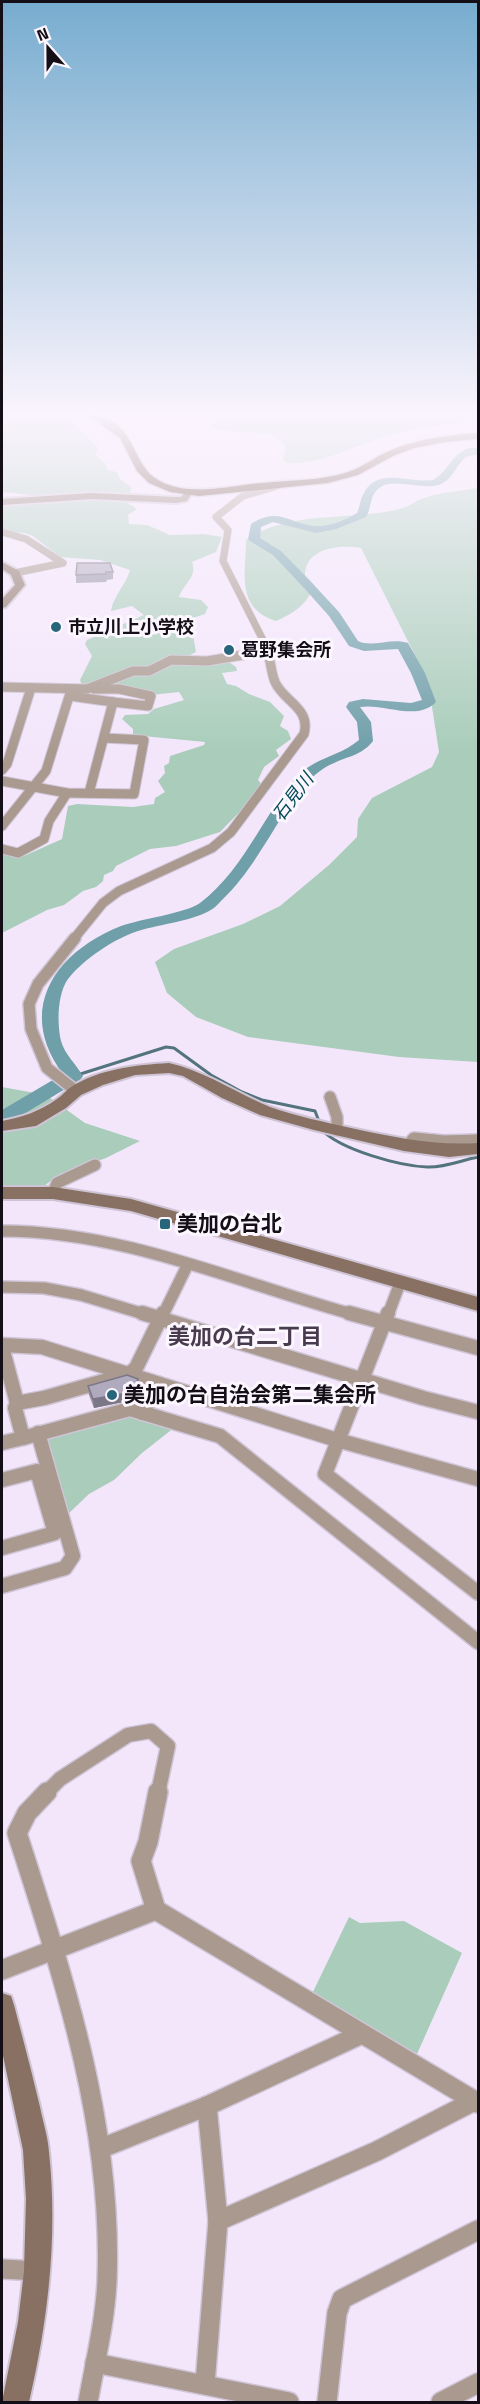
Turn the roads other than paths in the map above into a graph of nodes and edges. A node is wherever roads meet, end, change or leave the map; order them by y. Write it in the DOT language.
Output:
graph roads {
  1 [pos="226,528"];
  2 [pos="2,532"];
  3 [pos="2,565"];
  4 [pos="15,573"];
  5 [pos="2,605"];
  6 [pos="268,651"];
  7 [pos="2,687"];
  8 [pos="32,688"];
  9 [pos="87,688"];
  10 [pos="70,693"];
  11 [pos="113,702"];
  12 [pos="104,738"];
  13 [pos="2,770"];
  14 [pos="2,781"];
  15 [pos="33,787"];
  16 [pos="67,793"];
  17 [pos="89,793"];
  18 [pos="2,826"];
  19 [pos="2,849"];
  20 [pos="76,1091"];
  21 [pos="330,1097"];
  22 [pos="2,1126"];
  23 [pos="326,1128"];
  24 [pos="478,1140"];
  25 [pos="478,1149"];
  26 [pos="449,1151"];
  27 [pos="95,1165"];
  28 [pos="2,1192"];
  29 [pos="53,1193"];
  30 [pos="2,1231"];
  31 [pos="187,1266"];
  32 [pos="399,1283"];
  33 [pos="2,1287"];
  34 [pos="478,1304"];
  35 [pos="160,1318"];
  36 [pos="384,1323"];
  37 [pos="2,1346"];
  38 [pos="478,1348"];
  39 [pos="129,1374"];
  40 [pos="361,1380"];
  41 [pos="159,1384"];
  42 [pos="17,1403"];
  43 [pos="478,1412"];
  44 [pos="142,1413"];
  45 [pos="38,1434"];
  46 [pos="23,1438"];
  47 [pos="336,1440"];
  48 [pos="2,1443"];
  49 [pos="478,1479"];
  50 [pos="2,1480"];
  51 [pos="2,1548"];
  52 [pos="2,1586"];
  53 [pos="478,1593"];
  54 [pos="478,1642"];
  55 [pos="156,1910"];
  56 [pos="55,1949"];
  57 [pos="2,1970"];
  58 [pos="2,2005"];
  59 [pos="362,2034"];
  60 [pos="476,2102"];
  61 [pos="207,2106"];
  62 [pos="102,2148"];
  63 [pos="218,2221"];
  64 [pos="478,2230"];
  65 [pos="2,2269"];
  66 [pos="38,2271"];
  67 [pos="95,2363"];
  68 [pos="478,2383"];
  69 [pos="205,2384"];
  70 [pos="15,2403"];
  71 [pos="87,2403"];
  72 [pos="289,2403"];
  73 [pos="327,2403"];
  74 [pos="441,2403"];
  1 -- 6 [label="street"];
  2 -- 4 [label="street"];
  3 -- 4 [label="main road"];
  4 -- 5 [label="main road"];
  6 -- 9 [label="street"];
  6 -- 20 [label="street"];
  7 -- 8 [label="street"];
  8 -- 10 [label="street"];
  8 -- 13 [label="street"];
  9 -- 10 [label="street"];
  9 -- 11 [label="street"];
  10 -- 11 [label="street"];
  10 -- 15 [label="street"];
  11 -- 12 [label="street"];
  12 -- 17 [label="street"];
  12 -- 17 [label="street"];
  14 -- 15 [label="street"];
  15 -- 16 [label="street"];
  15 -- 18 [label="street"];
  16 -- 17 [label="street"];
  16 -- 19 [label="street"];
  20 -- 22 [label="main road"];
  20 -- 23 [label="main road"];
  21 -- 23 [label="street"];
  23 -- 26 [label="main road"];
  24 -- 26 [label="street"];
  25 -- 26 [label="main road"];
  27 -- 29 [label="street"];
  28 -- 29 [label="main road"];
  29 -- 32 [label="main road"];
  30 -- 31 [label="street"];
  31 -- 35 [label="street"];
  31 -- 36 [label="street"];
  32 -- 34 [label="main road"];
  32 -- 36 [label="street"];
  33 -- 35 [label="street"];
  35 -- 39 [label="street"];
  35 -- 40 [label="street"];
  36 -- 38 [label="street"];
  36 -- 40 [label="street"];
  37 -- 39 [label="street"];
  37 -- 42 [label="street"];
  39 -- 41 [label="street"];
  39 -- 42 [label="street"];
  40 -- 43 [label="street"];
  40 -- 47 [label="street"];
  41 -- 44 [label="street"];
  41 -- 47 [label="street"];
  42 -- 46 [label="street"];
  44 -- 45 [label="street"];
  44 -- 54 [label="street"];
  45 -- 46 [label="street"];
  45 -- 52 [label="street"];
  46 -- 48 [label="street"];
  47 -- 49 [label="street"];
  47 -- 53 [label="street"];
  50 -- 51 [label="street"];
  55 -- 56 [label="street"];
  55 -- 56 [label="street"];
  55 -- 59 [label="street"];
  56 -- 57 [label="street"];
  56 -- 62 [label="street"];
  58 -- 66 [label="main road"];
  59 -- 60 [label="street"];
  59 -- 61 [label="street"];
  60 -- 63 [label="street"];
  61 -- 62 [label="street"];
  61 -- 63 [label="street"];
  62 -- 67 [label="street"];
  63 -- 69 [label="street"];
  64 -- 73 [label="street"];
  65 -- 66 [label="street"];
  66 -- 70 [label="main road"];
  67 -- 69 [label="street"];
  67 -- 71 [label="street"];
  68 -- 74 [label="street"];
  69 -- 72 [label="street"];
}
